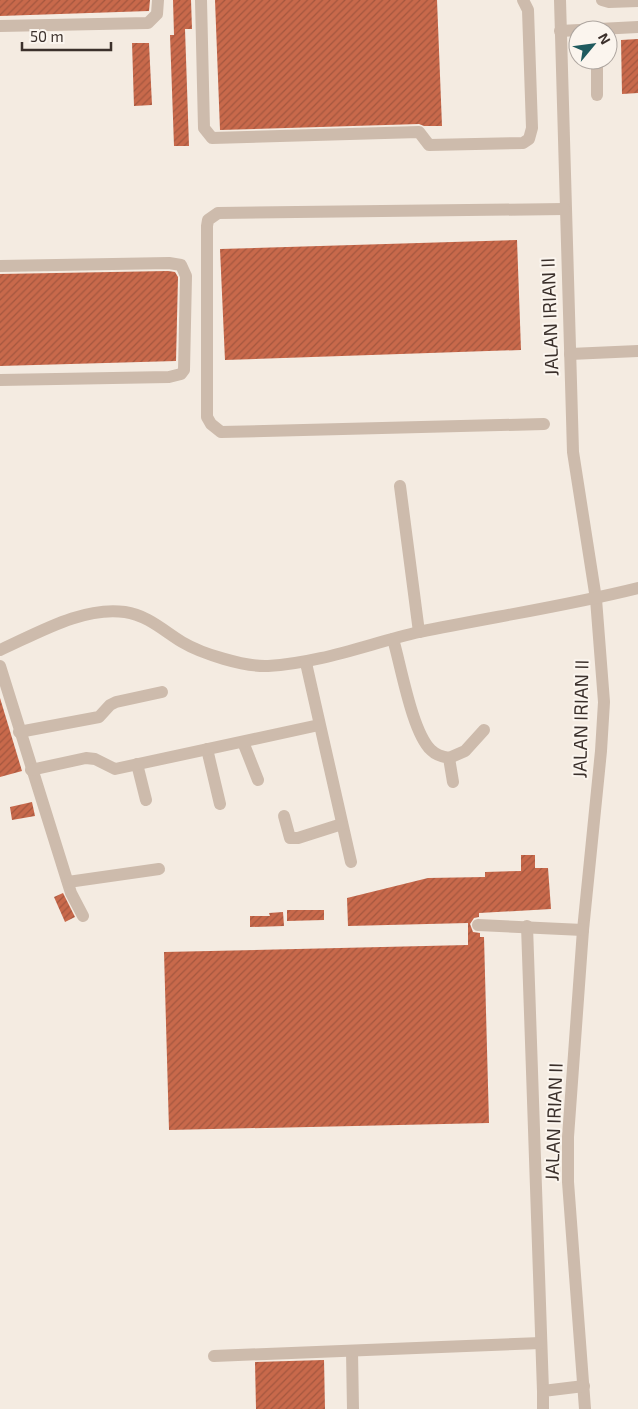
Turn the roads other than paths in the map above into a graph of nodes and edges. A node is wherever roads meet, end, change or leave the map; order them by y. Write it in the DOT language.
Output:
graph roads {
  1 [pos="158,0"];
  2 [pos="201,0"];
  3 [pos="524,0"];
  4 [pos="560,0"];
  5 [pos="602,0"];
  6 [pos="638,1"];
  7 [pos="0,26"];
  8 [pos="638,27"];
  9 [pos="618,28"];
  10 [pos="560,31"];
  11 [pos="568,31"];
  12 [pos="597,70"];
  13 [pos="597,95"];
  14 [pos="564,209"];
  15 [pos="0,266"];
  16 [pos="638,351"];
  17 [pos="570,354"];
  18 [pos="0,380"];
  19 [pos="544,424"];
  20 [pos="400,486"];
  21 [pos="638,588"];
  22 [pos="596,598"];
  23 [pos="419,632"];
  24 [pos="393,639"];
  25 [pos="0,650"];
  26 [pos="306,663"];
  27 [pos="0,666"];
  28 [pos="162,692"];
  29 [pos="319,725"];
  30 [pos="484,730"];
  31 [pos="19,732"];
  32 [pos="243,742"];
  33 [pos="207,749"];
  34 [pos="449,758"];
  35 [pos="137,764"];
  36 [pos="31,770"];
  37 [pos="258,780"];
  38 [pos="453,782"];
  39 [pos="146,800"];
  40 [pos="220,804"];
  41 [pos="284,816"];
  42 [pos="342,824"];
  43 [pos="351,862"];
  44 [pos="159,869"];
  45 [pos="68,882"];
  46 [pos="83,916"];
  47 [pos="478,925"];
  48 [pos="528,926"];
  49 [pos="583,930"];
  50 [pos="541,1343"];
  51 [pos="352,1351"];
  52 [pos="214,1356"];
  53 [pos="584,1386"];
  54 [pos="543,1391"];
  55 [pos="353,1409"];
  56 [pos="543,1409"];
  57 [pos="585,1409"];
  1 -- 7 [label="street"];
  2 -- 3 [label="street"];
  4 -- 10 [label="street, JALAN IRIAN II"];
  5 -- 6 [label="street"];
  8 -- 9 [label="street"];
  10 -- 11 [label="street"];
  10 -- 14 [label="street, JALAN IRIAN II"];
  12 -- 13 [label="street"];
  14 -- 17 [label="street, JALAN IRIAN II"];
  14 -- 19 [label="street"];
  15 -- 18 [label="street"];
  16 -- 17 [label="street"];
  17 -- 22 [label="street, JALAN IRIAN II"];
  20 -- 23 [label="street"];
  21 -- 22 [label="street"];
  22 -- 23 [label="street"];
  22 -- 49 [label="street, JALAN IRIAN II"];
  23 -- 24 [label="street"];
  24 -- 26 [label="street"];
  24 -- 34 [label="street"];
  25 -- 26 [label="street"];
  26 -- 29 [label="street"];
  27 -- 31 [label="street"];
  28 -- 31 [label="street"];
  29 -- 32 [label="street"];
  29 -- 42 [label="street"];
  30 -- 34 [label="street"];
  31 -- 36 [label="street"];
  32 -- 33 [label="street"];
  32 -- 37 [label="street"];
  33 -- 35 [label="street"];
  33 -- 40 [label="street"];
  34 -- 38 [label="street"];
  35 -- 36 [label="street"];
  35 -- 39 [label="street"];
  36 -- 45 [label="street"];
  41 -- 42 [label="street"];
  42 -- 43 [label="street"];
  44 -- 45 [label="street"];
  45 -- 46 [label="street"];
  47 -- 48 [label="street"];
  48 -- 49 [label="street"];
  48 -- 50 [label="street"];
  49 -- 53 [label="street, JALAN IRIAN II"];
  50 -- 51 [label="street"];
  50 -- 54 [label="street"];
  51 -- 52 [label="street"];
  51 -- 55 [label="street"];
  53 -- 54 [label="street"];
  53 -- 57 [label="street, JALAN IRIAN II"];
  54 -- 56 [label="street"];
}
